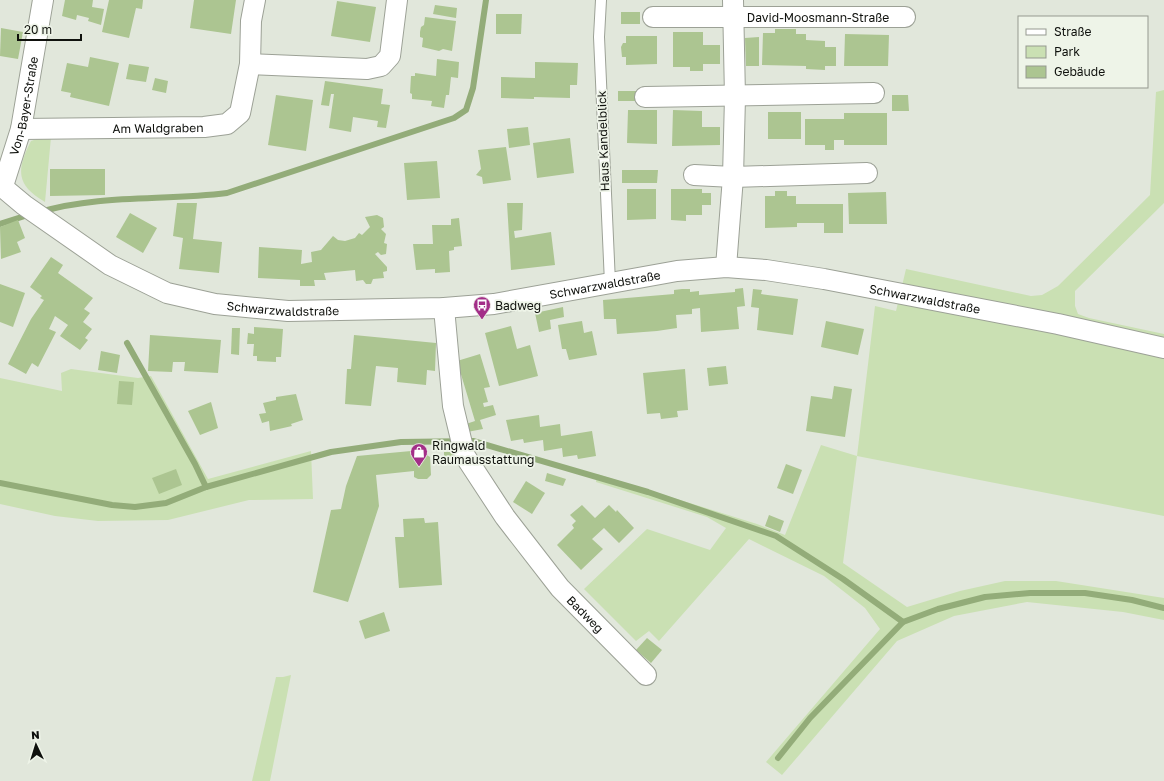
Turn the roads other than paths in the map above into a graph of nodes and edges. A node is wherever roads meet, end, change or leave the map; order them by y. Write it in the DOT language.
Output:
graph roads {
  1 [pos="43,0"];
  2 [pos="254,0"];
  3 [pos="397,0"];
  4 [pos="602,0"];
  5 [pos="732,8"];
  6 [pos="653,17"];
  7 [pos="905,17"];
  8 [pos="250,64"];
  9 [pos="874,93"];
  10 [pos="645,97"];
  11 [pos="735,97"];
  12 [pos="21,129"];
  13 [pos="867,173"];
  14 [pos="694,175"];
  15 [pos="733,178"];
  16 [pos="1,186"];
  17 [pos="726,267"];
  18 [pos="610,283"];
  19 [pos="444,308"];
  20 [pos="1164,348"];
  21 [pos="646,675"];
  1 -- 12 [label="street, Von-Bayer-Straße"];
  2 -- 8 [label="street, Am Waldgraben"];
  3 -- 8 [label="street"];
  4 -- 18 [label="lane, Haus Kandelblick"];
  5 -- 6 [label="street, David-Moosmann-Straße"];
  5 -- 7 [label="street, David-Moosmann-Straße"];
  5 -- 11 [label="street, David-Moosmann-Straße"];
  8 -- 12 [label="street, Am Waldgraben"];
  9 -- 11 [label="street"];
  10 -- 11 [label="street"];
  11 -- 15 [label="street, David-Moosmann-Straße"];
  12 -- 16 [label="street, Von-Bayer-Straße"];
  13 -- 15 [label="street"];
  14 -- 15 [label="street"];
  15 -- 17 [label="street, David-Moosmann-Straße"];
  16 -- 19 [label="street, Schwarzwaldstraße"];
  17 -- 18 [label="street, Schwarzwaldstraße"];
  17 -- 20 [label="street, Schwarzwaldstraße"];
  18 -- 19 [label="street, Schwarzwaldstraße"];
  19 -- 21 [label="street, Badweg"];
}
